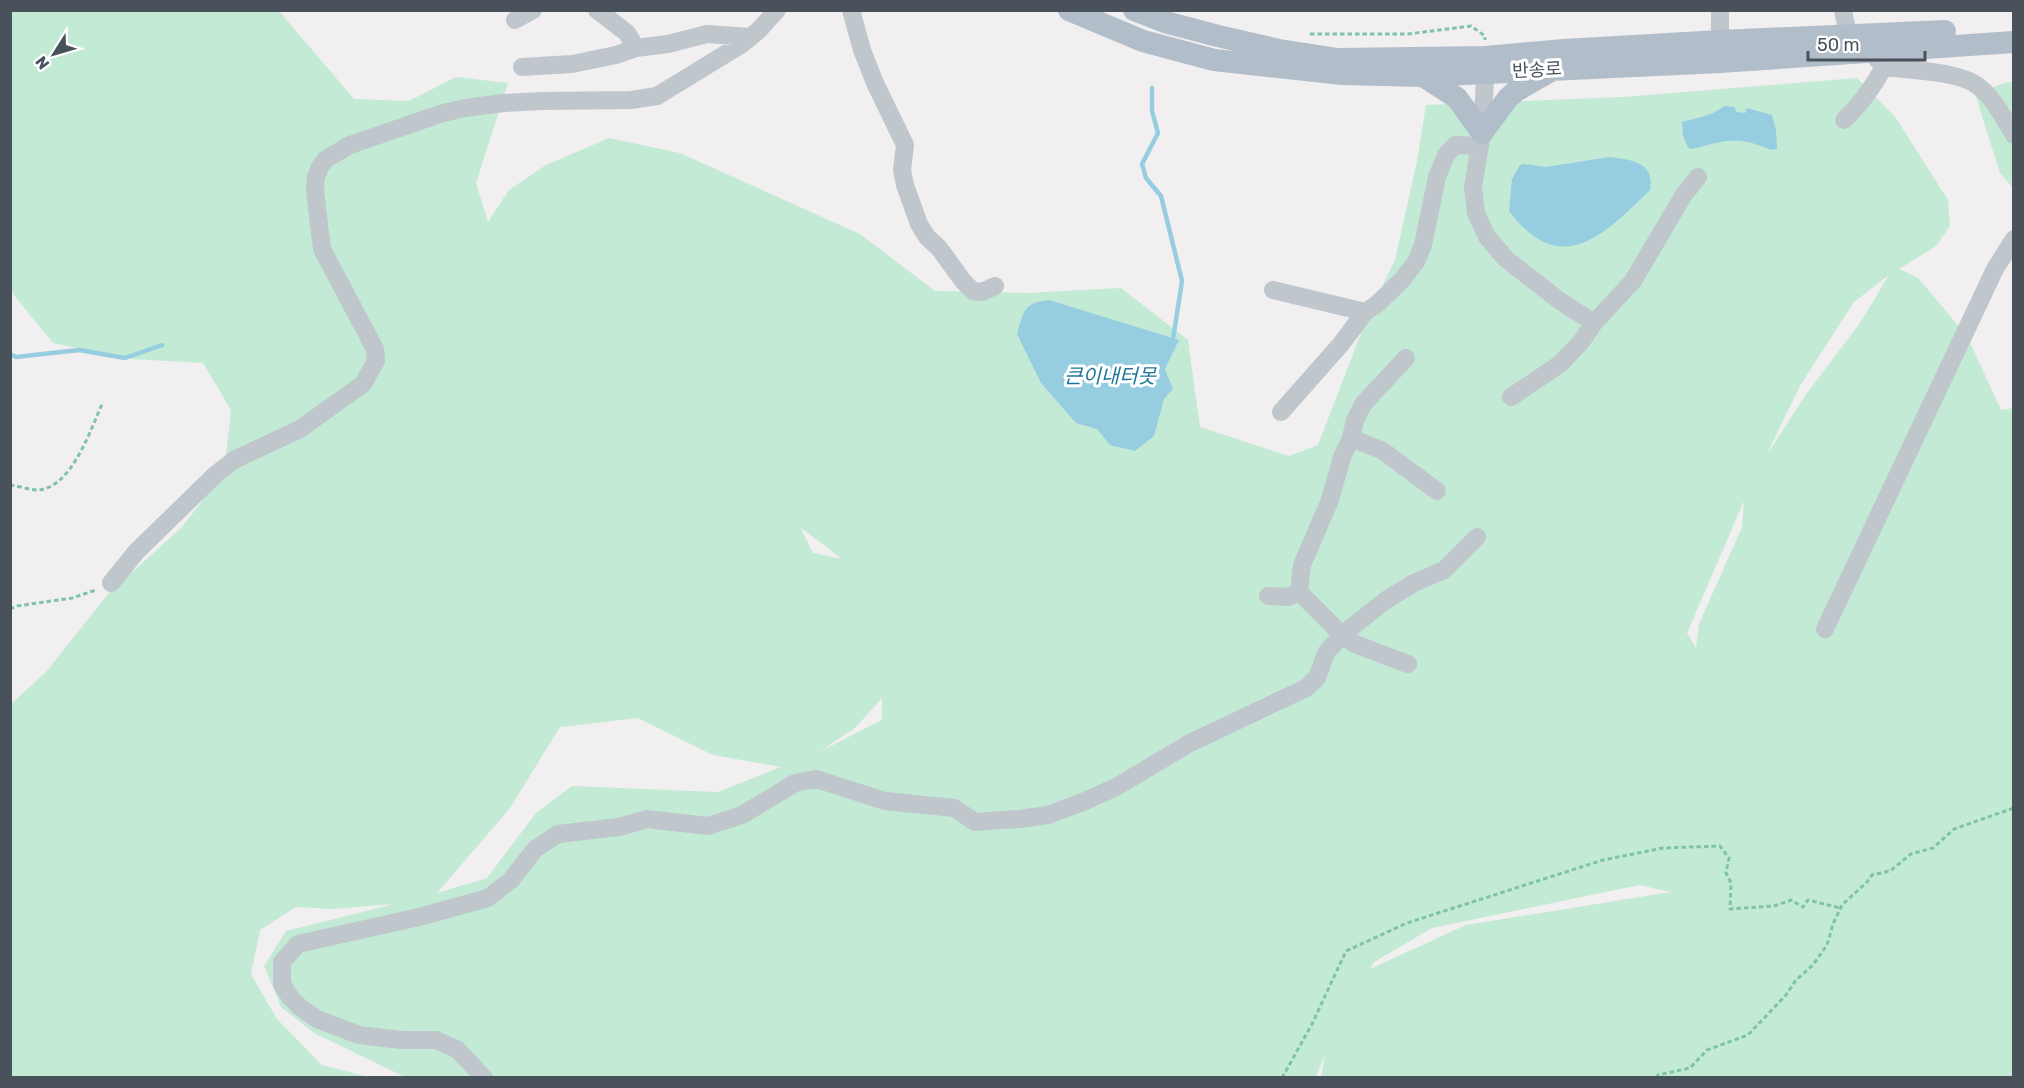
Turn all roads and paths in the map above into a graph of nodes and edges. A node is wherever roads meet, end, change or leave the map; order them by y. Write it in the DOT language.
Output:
graph roads {
  1 [pos="533,10"];
  2 [pos="597,10"];
  3 [pos="777,10"];
  4 [pos="851,10"];
  5 [pos="1069,10"];
  6 [pos="1134,10"];
  7 [pos="1720,10"];
  8 [pos="1846,17"];
  9 [pos="515,20"];
  10 [pos="2013,29"];
  11 [pos="1303,34"];
  12 [pos="750,37"];
  13 [pos="1720,40"];
  14 [pos="2013,42"];
  15 [pos="636,48"];
  16 [pos="1877,59"];
  17 [pos="1486,65"];
  18 [pos="522,67"];
  19 [pos="1556,69"];
  20 [pos="1423,76"];
  21 [pos="1844,120"];
  22 [pos="2013,135"];
  23 [pos="1480,140"];
  24 [pos="1698,177"];
  25 [pos="2013,239"];
  26 [pos="995,286"];
  27 [pos="1273,290"];
  28 [pos="1365,312"];
  29 [pos="1594,323"];
  30 [pos="1406,358"];
  31 [pos="1511,397"];
  32 [pos="103,402"];
  33 [pos="1281,412"];
  34 [pos="1351,438"];
  35 [pos="10,484"];
  36 [pos="1437,491"];
  37 [pos="1478,537"];
  38 [pos="111,582"];
  39 [pos="1299,592"];
  40 [pos="1268,596"];
  41 [pos="10,609"];
  42 [pos="1825,629"];
  43 [pos="1342,635"];
  44 [pos="1408,664"];
  45 [pos="2013,808"];
  46 [pos="1840,908"];
  47 [pos="484,1077"];
  48 [pos="1282,1077"];
  49 [pos="1657,1077"];
  1 -- 9 [label="street"];
  2 -- 15 [label="street"];
  3 -- 12 [label="street"];
  4 -- 26 [label="street"];
  5 -- 20 [label="main road, 반송로"];
  6 -- 17 [label="main road, 반송로"];
  7 -- 13 [label="street"];
  8 -- 10 [label="main road, 반송로"];
  8 -- 13 [label="main road, 반송로"];
  11 -- 17 [label="path"];
  12 -- 15 [label="street"];
  12 -- 38 [label="street"];
  13 -- 17 [label="main road, 반송로"];
  14 -- 16 [label="main road, 반송로"];
  15 -- 18 [label="street"];
  16 -- 19 [label="main road, 반송로"];
  16 -- 21 [label="street"];
  16 -- 22 [label="street"];
  17 -- 19 [label="main road, 반송로"];
  17 -- 20 [label="main road, 반송로"];
  17 -- 23 [label="street"];
  19 -- 23 [label="main road"];
  20 -- 23 [label="main road"];
  23 -- 28 [label="street"];
  23 -- 29 [label="street"];
  24 -- 29 [label="street"];
  25 -- 42 [label="street"];
  27 -- 28 [label="street"];
  28 -- 33 [label="street"];
  29 -- 31 [label="street"];
  30 -- 34 [label="street"];
  32 -- 35 [label="path"];
  34 -- 36 [label="street"];
  34 -- 39 [label="street"];
  37 -- 43 [label="street"];
  38 -- 41 [label="path"];
  39 -- 40 [label="street"];
  39 -- 43 [label="street"];
  43 -- 44 [label="street"];
  43 -- 47 [label="street"];
  45 -- 46 [label="path"];
  46 -- 48 [label="path"];
  46 -- 49 [label="path"];
}
